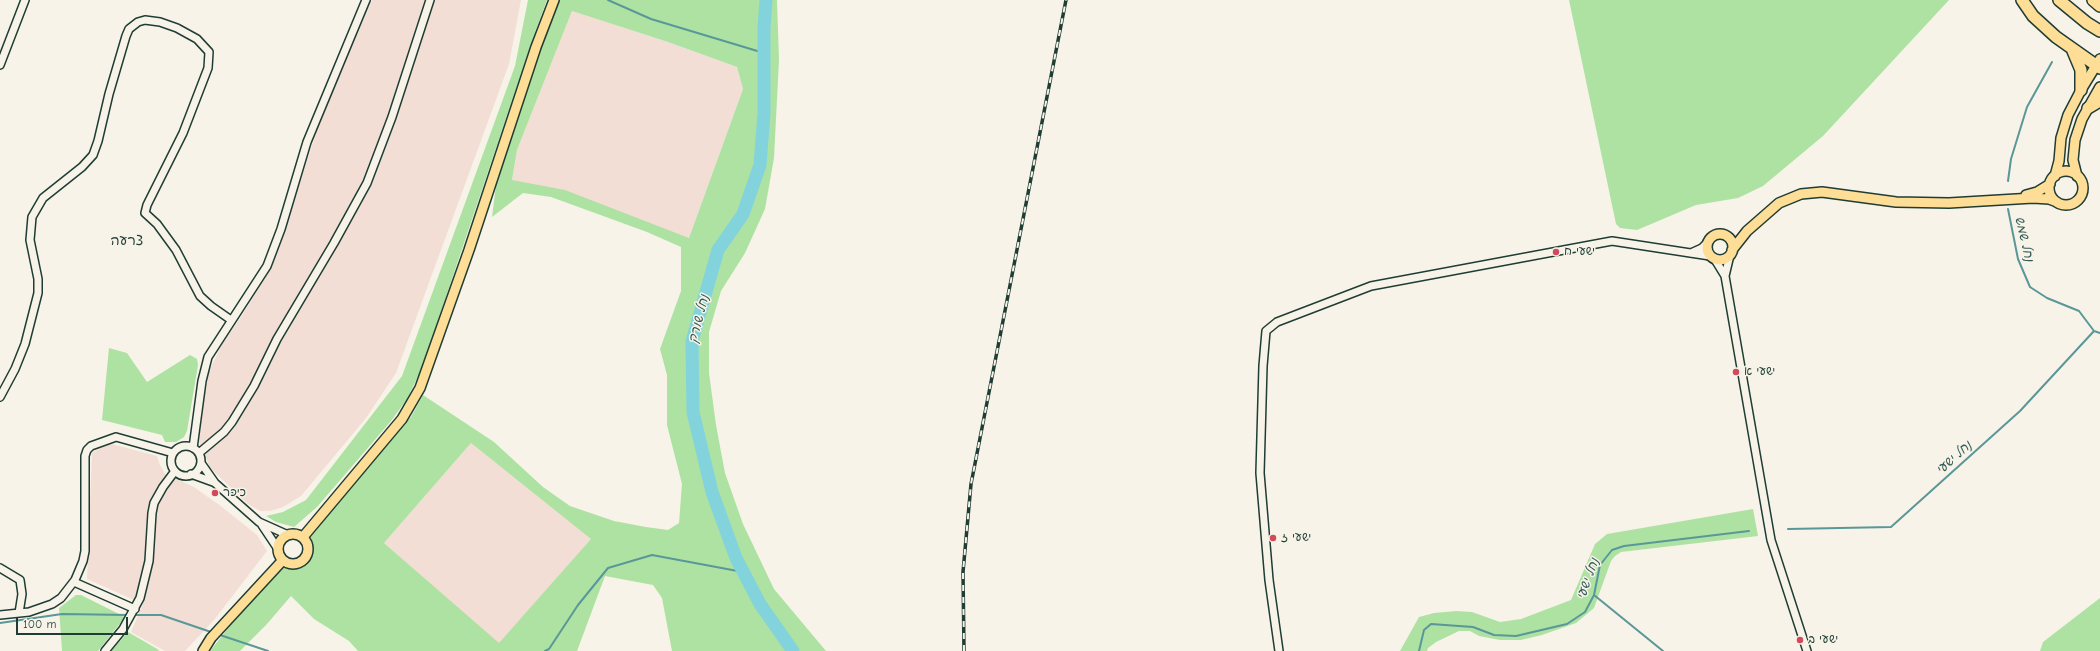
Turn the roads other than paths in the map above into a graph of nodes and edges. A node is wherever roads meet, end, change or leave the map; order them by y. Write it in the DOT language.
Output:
graph roads {
  1 [pos="25,0"];
  2 [pos="366,0"];
  3 [pos="430,0"];
  4 [pos="554,0"];
  5 [pos="2022,0"];
  6 [pos="2060,0"];
  7 [pos="2100,31"];
  8 [pos="2073,50"];
  9 [pos="2099,64"];
  10 [pos="0,65"];
  11 [pos="2100,87"];
  12 [pos="2081,90"];
  13 [pos="2100,101"];
  14 [pos="2088,108"];
  15 [pos="2077,176"];
  16 [pos="2052,180"];
  17 [pos="2015,198"];
  18 [pos="2057,202"];
  19 [pos="1747,231"];
  20 [pos="1725,236"];
  21 [pos="1709,241"];
  22 [pos="1731,253"];
  23 [pos="1691,254"];
  24 [pos="1712,257"];
  25 [pos="1725,276"];
  26 [pos="232,320"];
  27 [pos="0,398"];
  28 [pos="196,450"];
  29 [pos="173,453"];
  30 [pos="201,463"];
  31 [pos="176,471"];
  32 [pos="191,474"];
  33 [pos="215,483"];
  34 [pos="260,522"];
  35 [pos="288,535"];
  36 [pos="303,537"];
  37 [pos="278,549"];
  38 [pos="283,560"];
  39 [pos="0,568"];
  40 [pos="74,582"];
  41 [pos="135,609"];
  42 [pos="19,613"];
  43 [pos="0,615"];
  44 [pos="106,651"];
  45 [pos="203,651"];
  46 [pos="1278,651"];
  47 [pos="1807,651"];
  1 -- 10 [label="street"];
  2 -- 26 [label="street"];
  3 -- 28 [label="street"];
  4 -- 36 [label="main road"];
  5 -- 8 [label="highway"];
  6 -- 7 [label="highway"];
  8 -- 9 [label="highway"];
  8 -- 12 [label="highway"];
  9 -- 12 [label="main road"];
  11 -- 14 [label="main road"];
  12 -- 16 [label="main road"];
  13 -- 14 [label="highway"];
  14 -- 15 [label="main road"];
  15 -- 16 [label="main road"];
  15 -- 18 [label="main road"];
  16 -- 17 [label="main road"];
  16 -- 18 [label="main road"];
  17 -- 18 [label="main road"];
  17 -- 19 [label="main road"];
  19 -- 20 [label="main road"];
  19 -- 22 [label="main road"];
  20 -- 21 [label="main road"];
  20 -- 22 [label="main road"];
  21 -- 23 [label="street"];
  21 -- 24 [label="main road"];
  22 -- 24 [label="main road"];
  22 -- 25 [label="street"];
  23 -- 24 [label="street"];
  23 -- 46 [label="street"];
  24 -- 25 [label="street"];
  25 -- 47 [label="street"];
  26 -- 27 [label="street"];
  26 -- 28 [label="street"];
  28 -- 29 [label="street"];
  28 -- 30 [label="street"];
  29 -- 31 [label="street"];
  29 -- 40 [label="street"];
  30 -- 32 [label="street"];
  30 -- 33 [label="street"];
  31 -- 32 [label="street"];
  31 -- 41 [label="street"];
  32 -- 33 [label="street"];
  33 -- 34 [label="street"];
  34 -- 35 [label="street"];
  34 -- 37 [label="street"];
  35 -- 36 [label="main road"];
  35 -- 37 [label="main road"];
  36 -- 38 [label="main road"];
  37 -- 38 [label="main road"];
  38 -- 45 [label="main road"];
  39 -- 42 [label="street"];
  40 -- 41 [label="street"];
  40 -- 42 [label="street"];
  41 -- 44 [label="street"];
  42 -- 43 [label="street"];
}
